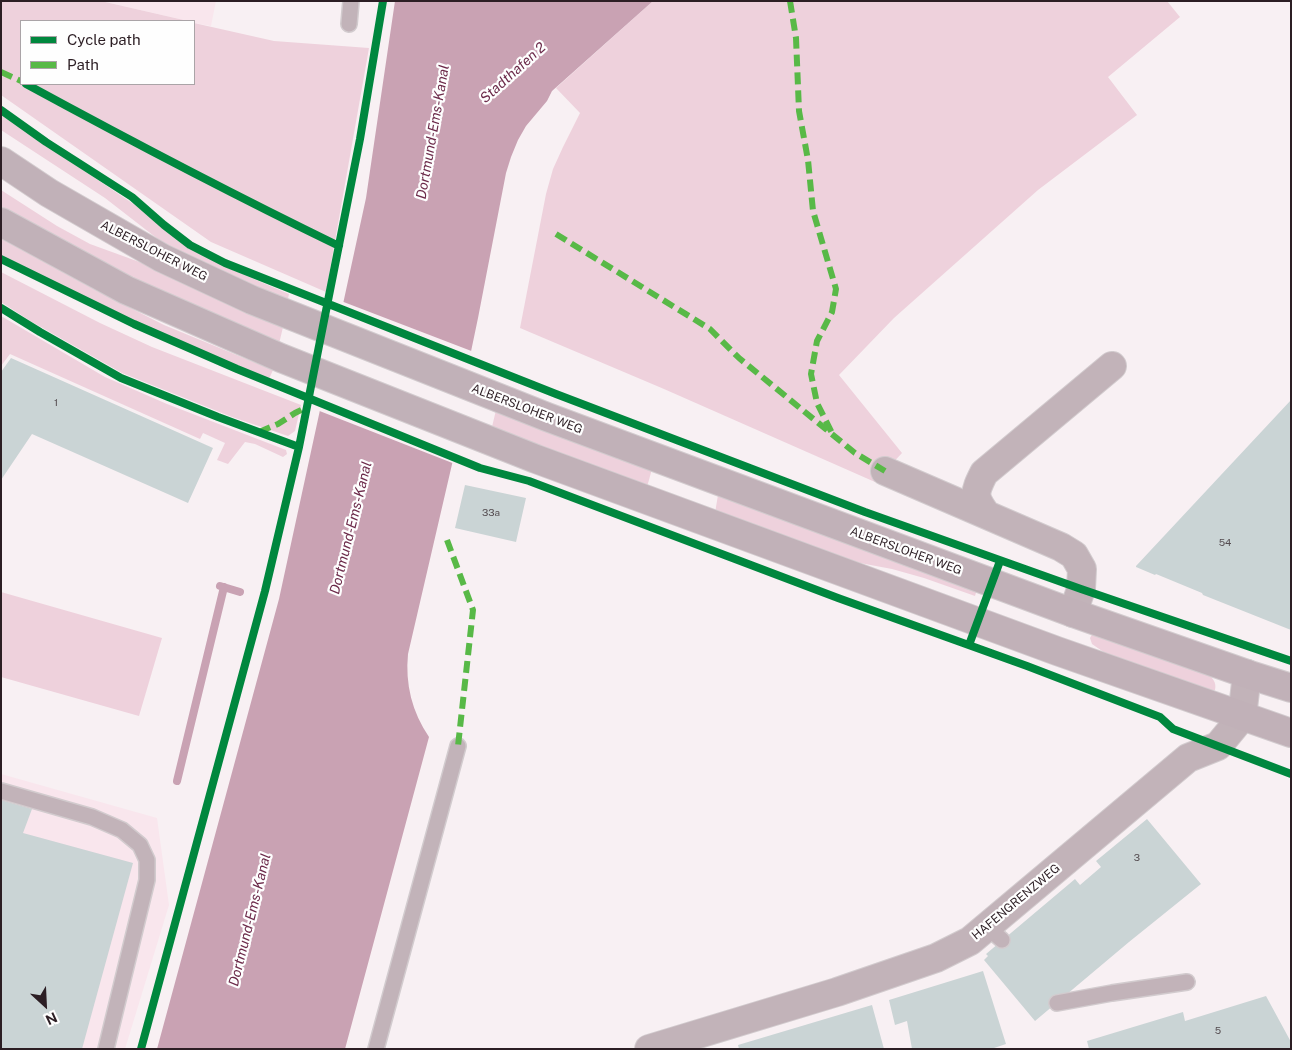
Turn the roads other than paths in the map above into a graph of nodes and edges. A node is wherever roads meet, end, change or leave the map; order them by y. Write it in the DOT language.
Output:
graph roads {
  1 [pos="351,1"];
  2 [pos="349,24"];
  3 [pos="1,161"];
  4 [pos="1,222"];
  5 [pos="1112,366"];
  6 [pos="885,472"];
  7 [pos="986,514"];
  8 [pos="1073,613"];
  9 [pos="1057,652"];
  10 [pos="1247,674"];
  11 [pos="1291,688"];
  12 [pos="1242,717"];
  13 [pos="1291,733"];
  14 [pos="458,746"];
  15 [pos="1,791"];
  16 [pos="1187,982"];
  17 [pos="1057,1003"];
  18 [pos="106,1049"];
  19 [pos="376,1049"];
  20 [pos="649,1049"];
  1 -- 2 [label="lane"];
  3 -- 8 [label="main road, ALBERSLOHER WEG"];
  4 -- 9 [label="main road"];
  5 -- 7 [label="street"];
  6 -- 7 [label="street"];
  7 -- 8 [label="street"];
  8 -- 9 [label="main road"];
  8 -- 10 [label="main road, ALBERSLOHER WEG"];
  9 -- 12 [label="main road"];
  10 -- 11 [label="main road, ALBERSLOHER WEG"];
  10 -- 12 [label="street"];
  12 -- 13 [label="main road"];
  12 -- 20 [label="street, HAFENGRENZWEG"];
  14 -- 19 [label="lane"];
  15 -- 18 [label="lane"];
  16 -- 17 [label="lane"];
}
